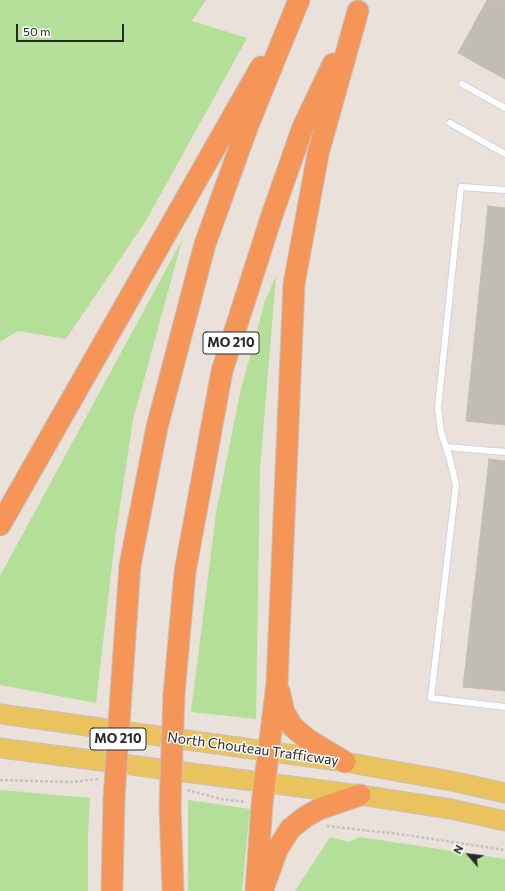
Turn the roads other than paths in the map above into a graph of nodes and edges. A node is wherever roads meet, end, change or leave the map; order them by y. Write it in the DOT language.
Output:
graph roads {
  1 [pos="299,0"];
  2 [pos="361,5"];
  3 [pos="462,84"];
  4 [pos="505,108"];
  5 [pos="450,124"];
  6 [pos="505,154"];
  7 [pos="505,190"];
  8 [pos="446,447"];
  9 [pos="505,452"];
  10 [pos="0,524"];
  11 [pos="277,683"];
  12 [pos="505,707"];
  13 [pos="0,714"];
  14 [pos="0,748"];
  15 [pos="268,751"];
  16 [pos="345,762"];
  17 [pos="264,784"];
  18 [pos="505,793"];
  19 [pos="360,795"];
  20 [pos="505,821"];
  21 [pos="112,891"];
  22 [pos="173,891"];
  23 [pos="256,891"];
  24 [pos="263,891"];
  1 -- 10 [label="highway"];
  1 -- 21 [label="highway, MO 210, bridge"];
  2 -- 11 [label="highway"];
  2 -- 22 [label="highway, MO 210, bridge"];
  3 -- 4 [label="lane"];
  5 -- 6 [label="lane"];
  7 -- 8 [label="lane"];
  8 -- 9 [label="lane"];
  8 -- 12 [label="lane"];
  11 -- 15 [label="highway"];
  11 -- 16 [label="highway"];
  13 -- 15 [label="main road, North Chouteau Trafficway"];
  14 -- 17 [label="main road"];
  15 -- 16 [label="main road, North Chouteau Trafficway"];
  15 -- 17 [label="highway"];
  16 -- 18 [label="main road, North Chouteau Trafficway"];
  17 -- 19 [label="main road"];
  17 -- 23 [label="highway"];
  19 -- 20 [label="main road"];
  19 -- 24 [label="highway"];
}
